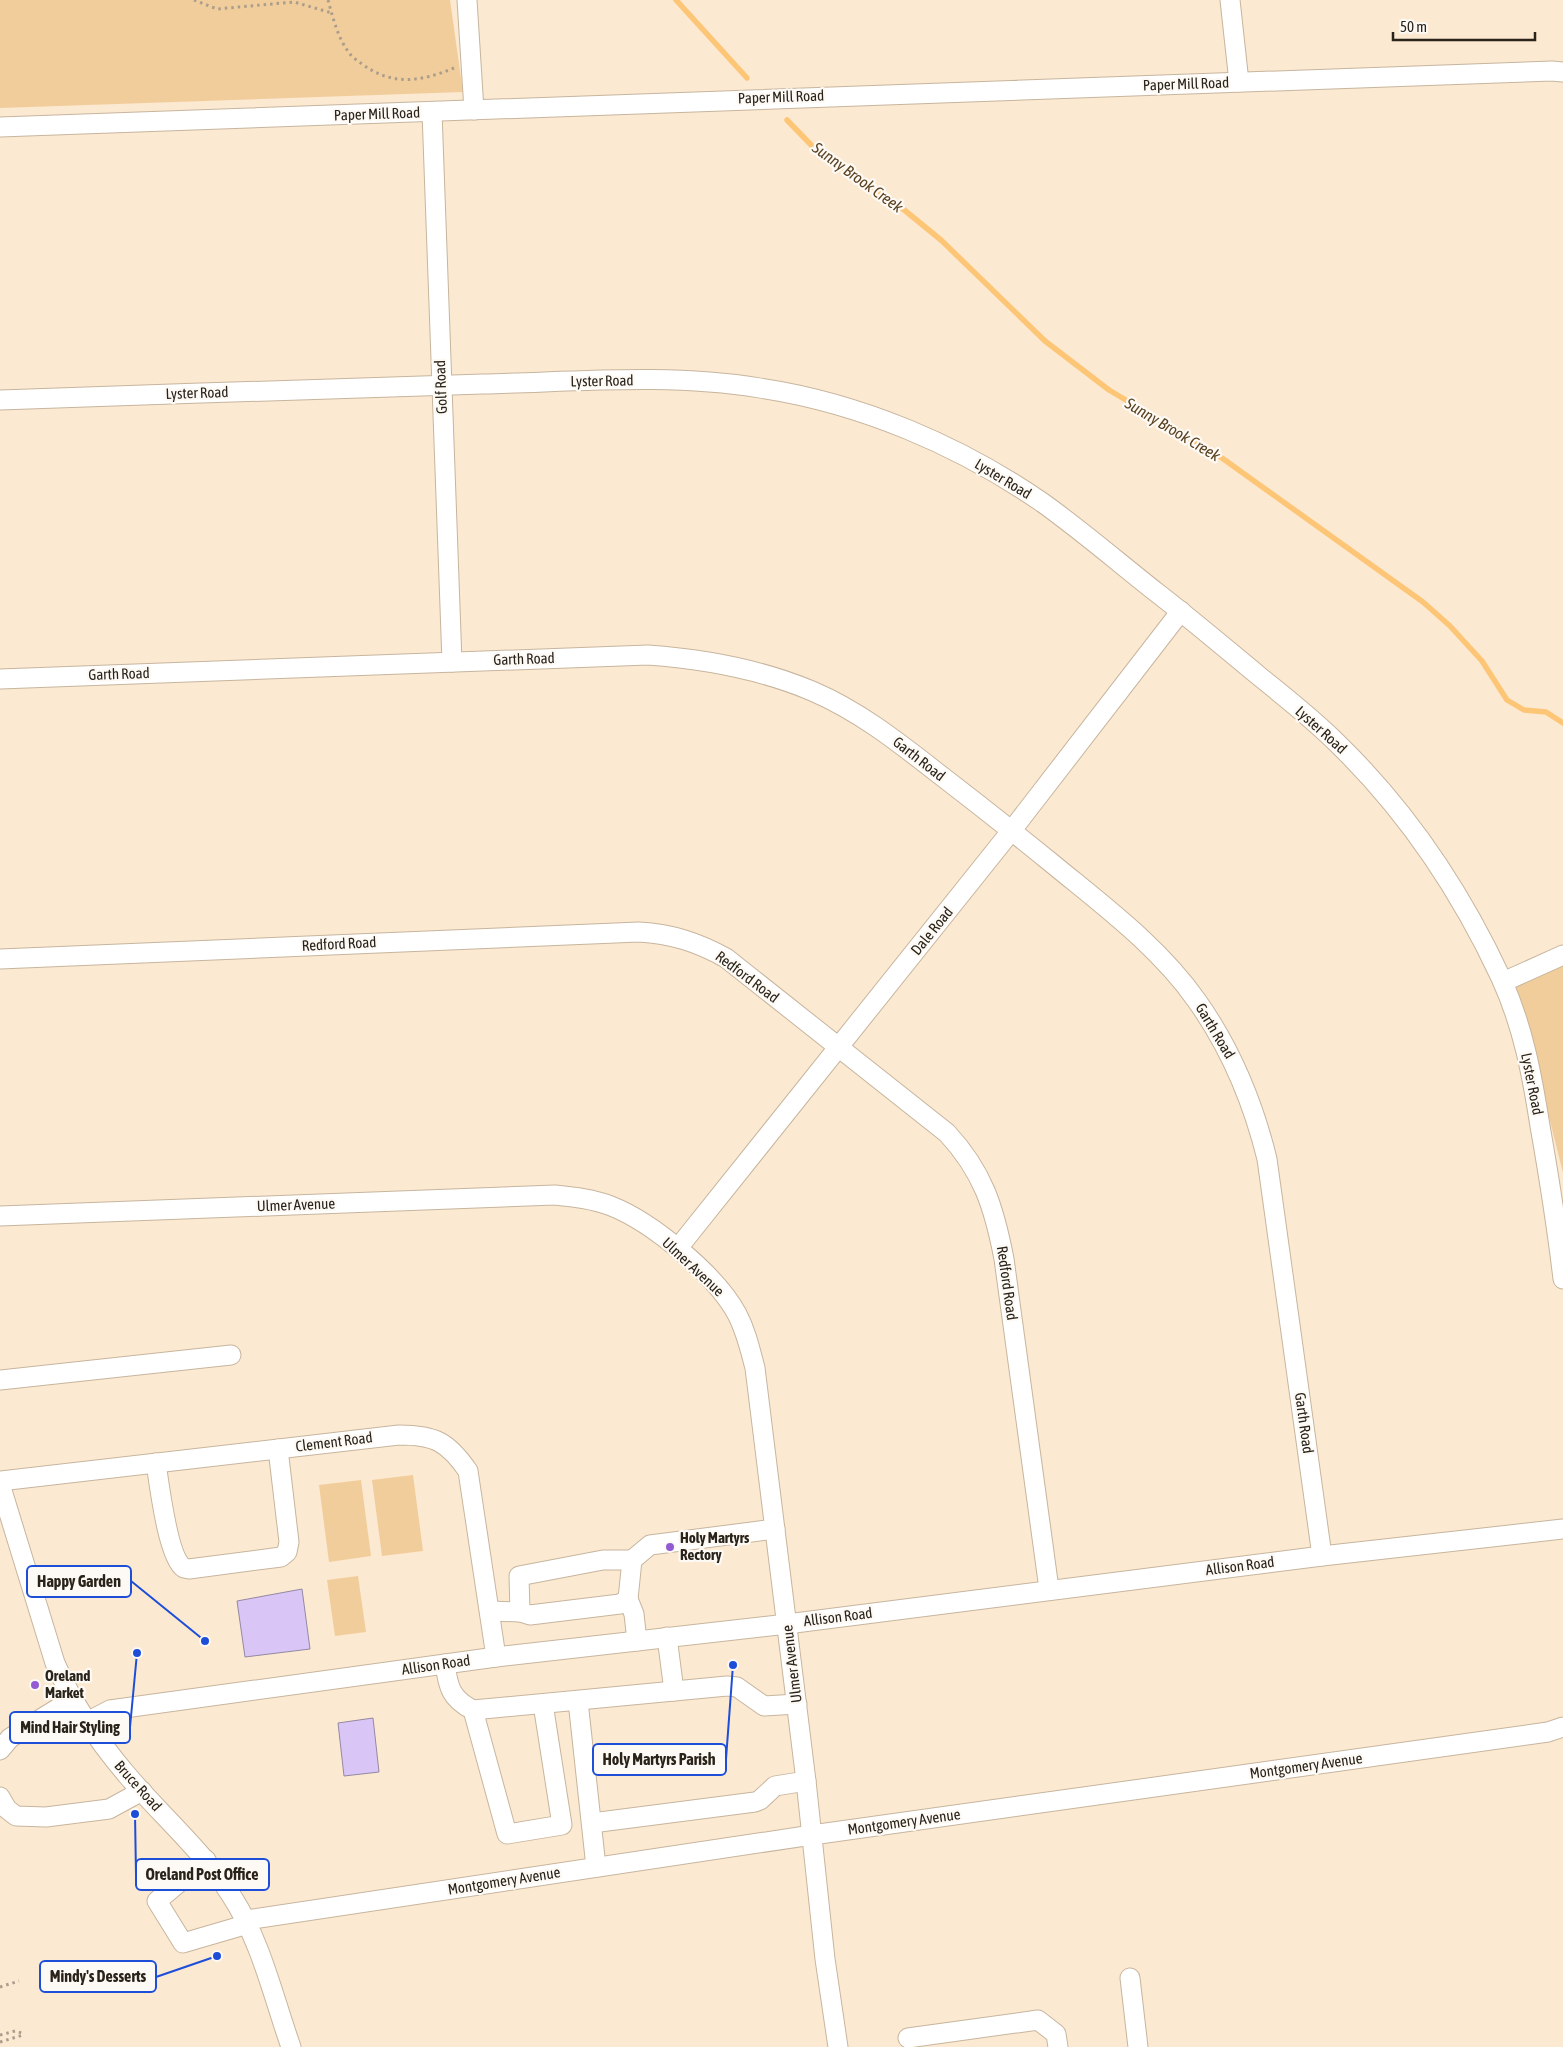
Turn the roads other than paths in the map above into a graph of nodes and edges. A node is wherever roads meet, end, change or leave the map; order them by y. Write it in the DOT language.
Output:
graph roads {
  1 [pos="467,0"];
  2 [pos="1230,0"];
  3 [pos="1563,72"];
  4 [pos="1239,82"];
  5 [pos="474,110"];
  6 [pos="432,112"];
  7 [pos="0,127"];
  8 [pos="441,385"];
  9 [pos="0,400"];
  10 [pos="1181,611"];
  11 [pos="452,662"];
  12 [pos="0,679"];
  13 [pos="1012,830"];
  14 [pos="1563,955"];
  15 [pos="0,959"];
  16 [pos="1502,982"];
  17 [pos="839,1048"];
  18 [pos="0,1216"];
  19 [pos="678,1248"];
  20 [pos="1563,1279"];
  21 [pos="231,1355"];
  22 [pos="0,1380"];
  23 [pos="278,1449"];
  24 [pos="156,1463"];
  25 [pos="0,1483"];
  26 [pos="775,1529"];
  27 [pos="1563,1529"];
  28 [pos="1322,1556"];
  29 [pos="632,1560"];
  30 [pos="1049,1589"];
  31 [pos="624,1602"];
  32 [pos="490,1611"];
  33 [pos="520,1612"];
  34 [pos="787,1624"];
  35 [pos="668,1637"];
  36 [pos="637,1641"];
  37 [pos="496,1657"];
  38 [pos="445,1664"];
  39 [pos="674,1691"];
  40 [pos="72,1699"];
  41 [pos="578,1701"];
  42 [pos="543,1704"];
  43 [pos="797,1704"];
  44 [pos="473,1710"];
  45 [pos="87,1722"];
  46 [pos="1563,1727"];
  47 [pos="0,1750"];
  48 [pos="806,1781"];
  49 [pos="142,1792"];
  50 [pos="0,1797"];
  51 [pos="592,1823"];
  52 [pos="812,1835"];
  53 [pos="206,1860"];
  54 [pos="596,1867"];
  55 [pos="247,1922"];
  56 [pos="1130,1978"];
  57 [pos="908,2038"];
  58 [pos="291,2047"];
  59 [pos="838,2047"];
  60 [pos="1058,2047"];
  61 [pos="1138,2047"];
  1 -- 5 [label="street"];
  2 -- 4 [label="street"];
  3 -- 4 [label="street, Paper Mill Road"];
  4 -- 5 [label="street, Paper Mill Road"];
  5 -- 6 [label="street, Paper Mill Road"];
  6 -- 7 [label="street, Paper Mill Road"];
  6 -- 8 [label="street, Golf Road"];
  8 -- 9 [label="street, Lyster Road"];
  8 -- 10 [label="street, Lyster Road"];
  8 -- 11 [label="street, Golf Road"];
  10 -- 13 [label="street, Dale Road"];
  10 -- 16 [label="street, Lyster Road"];
  11 -- 12 [label="street, Garth Road"];
  11 -- 13 [label="street, Garth Road"];
  13 -- 17 [label="street, Dale Road"];
  13 -- 28 [label="street, Garth Road"];
  14 -- 16 [label="street"];
  15 -- 17 [label="street, Redford Road"];
  16 -- 20 [label="street, Lyster Road"];
  17 -- 19 [label="street, Dale Road"];
  17 -- 30 [label="street, Redford Road"];
  18 -- 19 [label="street, Ulmer Avenue"];
  19 -- 26 [label="street, Ulmer Avenue"];
  21 -- 22 [label="street"];
  23 -- 24 [label="street, Clement Road"];
  23 -- 24 [label="street"];
  23 -- 32 [label="street, Clement Road"];
  24 -- 25 [label="street, Clement Road"];
  25 -- 40 [label="street, Bruce Road"];
  26 -- 29 [label="street"];
  26 -- 34 [label="street, Ulmer Avenue"];
  27 -- 28 [label="street, Allison Road"];
  28 -- 30 [label="street, Allison Road"];
  29 -- 31 [label="street"];
  29 -- 33 [label="street"];
  30 -- 34 [label="street, Allison Road"];
  31 -- 33 [label="street"];
  31 -- 36 [label="street"];
  32 -- 33 [label="street"];
  32 -- 37 [label="street, Clement Road"];
  34 -- 35 [label="street, Allison Road"];
  34 -- 43 [label="street, Ulmer Avenue"];
  35 -- 36 [label="street, Allison Road"];
  35 -- 39 [label="street"];
  36 -- 37 [label="street, Allison Road"];
  37 -- 38 [label="street, Allison Road"];
  38 -- 44 [label="street"];
  38 -- 45 [label="street, Allison Road"];
  39 -- 41 [label="street"];
  39 -- 43 [label="street"];
  40 -- 45 [label="street, Bruce Road"];
  40 -- 47 [label="street"];
  41 -- 42 [label="street"];
  41 -- 51 [label="street"];
  42 -- 44 [label="street"];
  42 -- 44 [label="street"];
  43 -- 48 [label="street, Ulmer Avenue"];
  45 -- 49 [label="street, Bruce Road"];
  46 -- 52 [label="street, Montgomery Avenue"];
  48 -- 51 [label="street"];
  48 -- 52 [label="street, Ulmer Avenue"];
  49 -- 50 [label="street"];
  49 -- 53 [label="street, Bruce Road"];
  51 -- 54 [label="street"];
  52 -- 54 [label="street, Montgomery Avenue"];
  52 -- 59 [label="street, Ulmer Avenue"];
  53 -- 55 [label="street, Bruce Road"];
  53 -- 55 [label="street, Montgomery Avenue"];
  54 -- 55 [label="street, Montgomery Avenue"];
  55 -- 58 [label="street, Bruce Road"];
  56 -- 61 [label="street"];
  57 -- 60 [label="street"];
}
